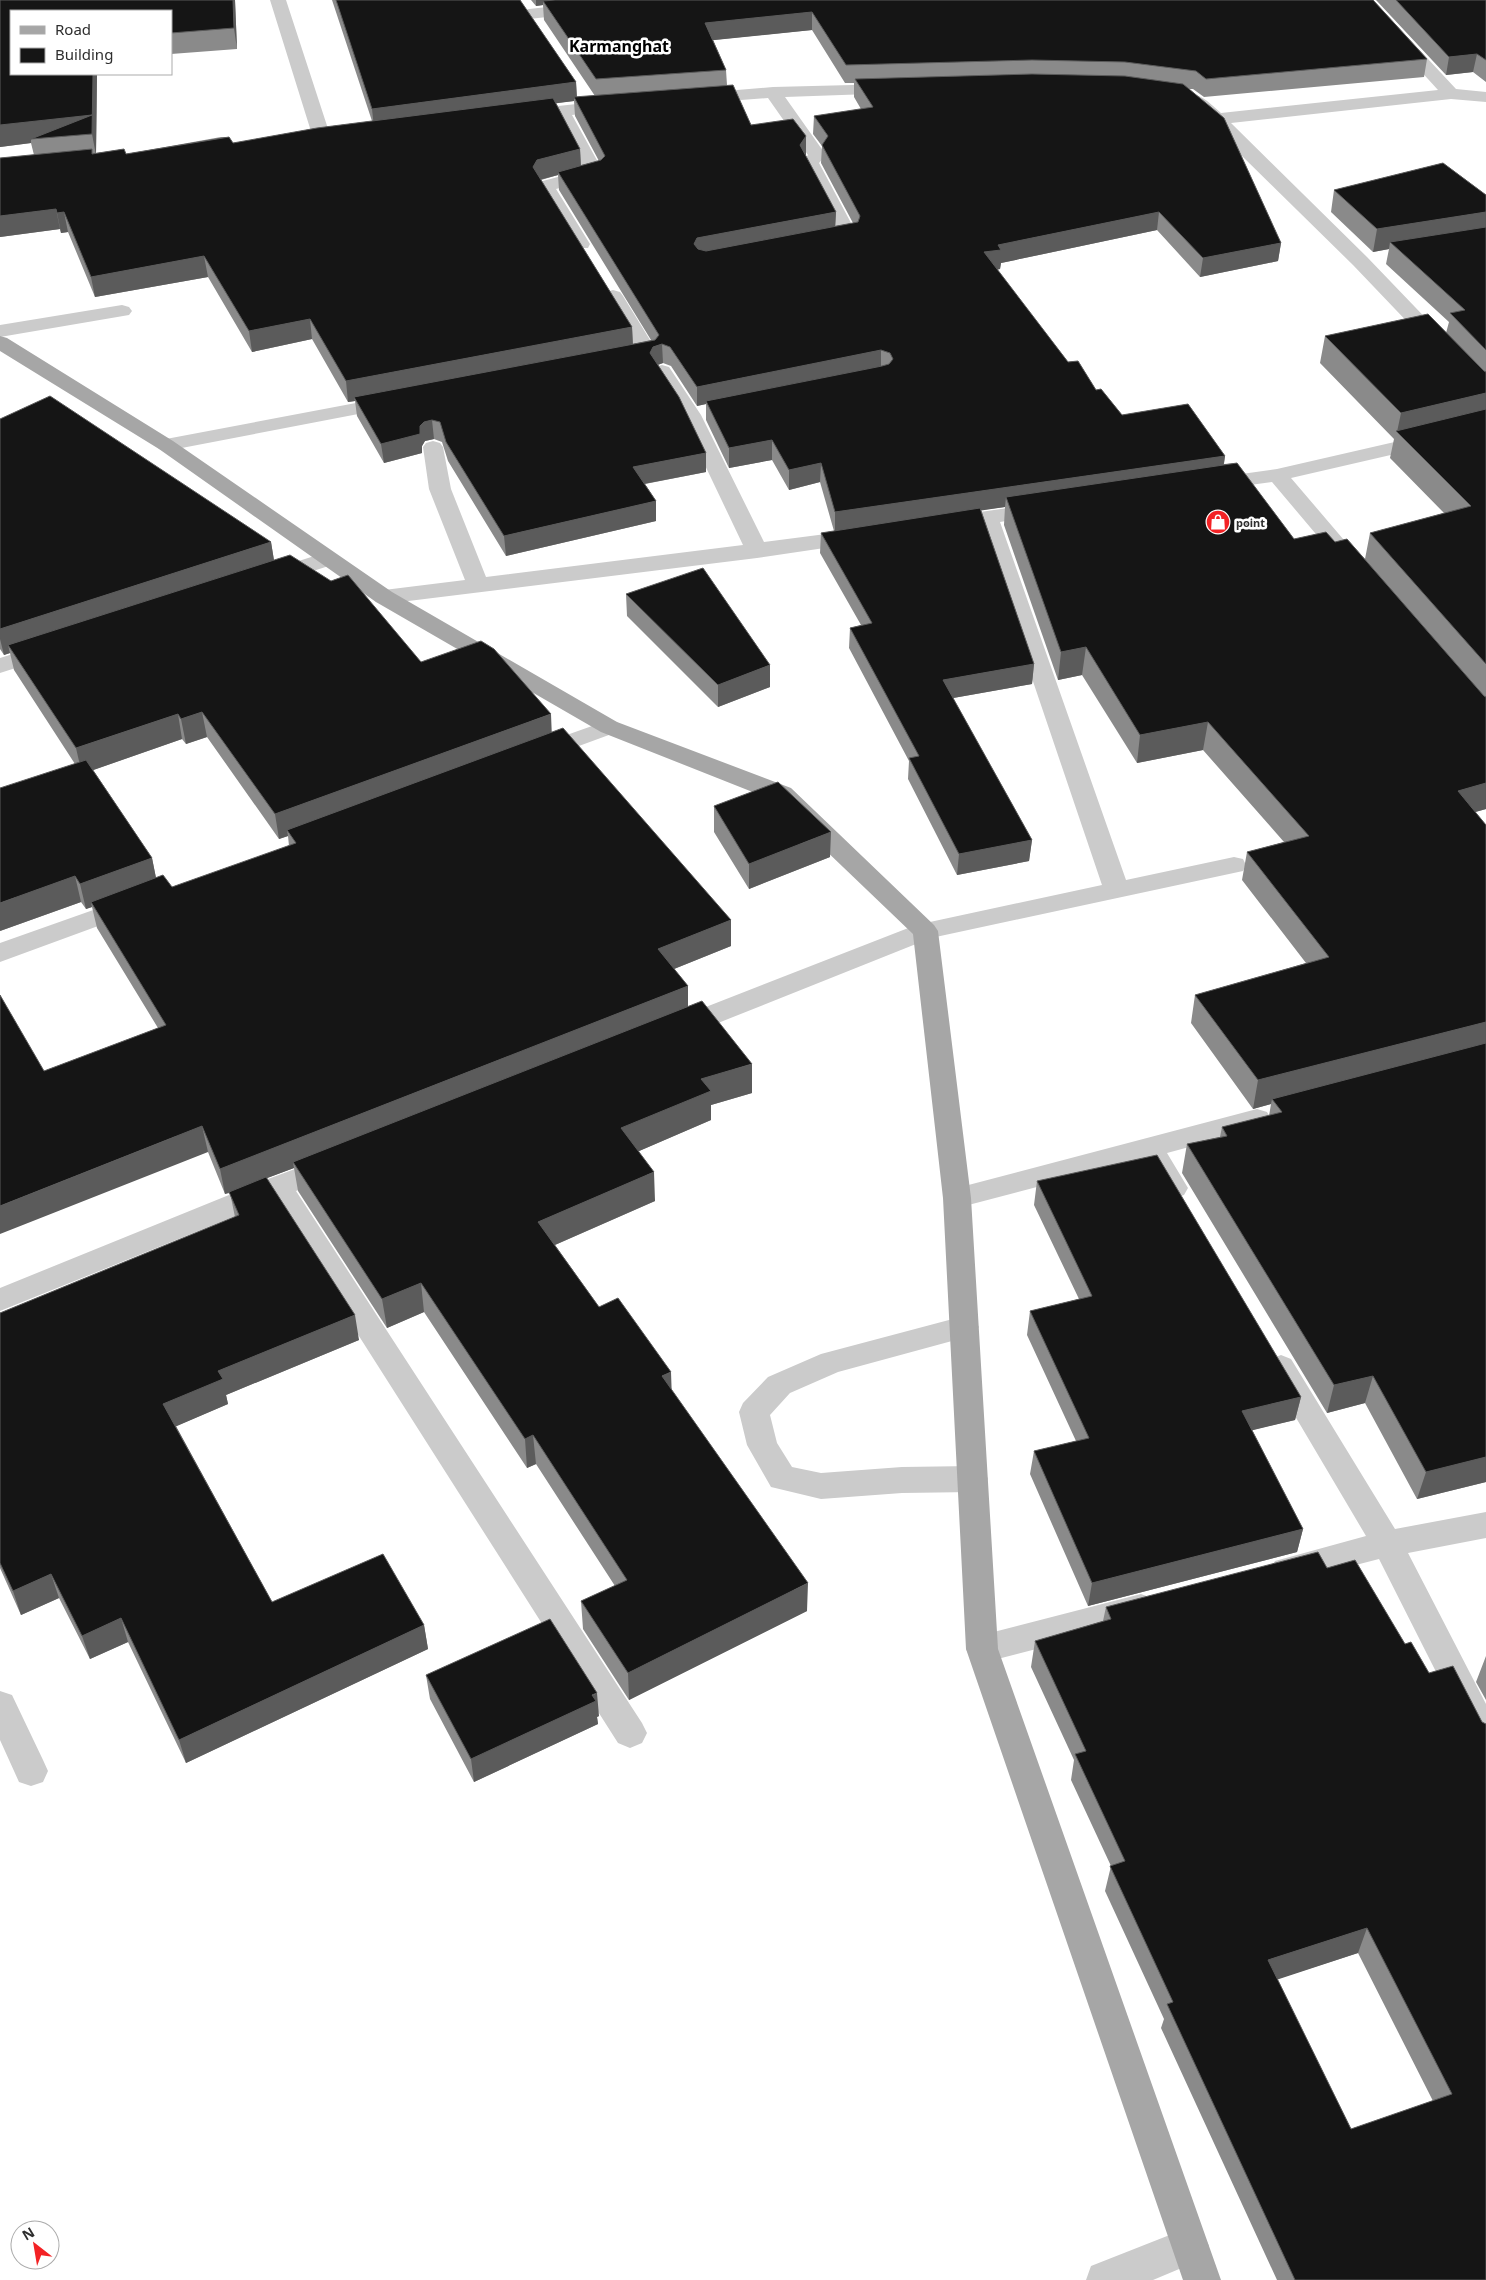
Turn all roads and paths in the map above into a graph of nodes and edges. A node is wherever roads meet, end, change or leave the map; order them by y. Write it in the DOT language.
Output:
graph roads {
  1 [pos="278,0"];
  2 [pos="657,0"];
  3 [pos="1364,0"];
  4 [pos="526,7"];
  5 [pos="539,29"];
  6 [pos="912,88"];
  7 [pos="581,91"];
  8 [pos="772,92"];
  9 [pos="1180,94"];
  10 [pos="1451,94"];
  11 [pos="1486,97"];
  12 [pos="686,99"];
  13 [pos="629,103"];
  14 [pos="591,106"];
  15 [pos="561,110"];
  16 [pos="501,118"];
  17 [pos="1217,119"];
  18 [pos="343,138"];
  19 [pos="323,141"];
  20 [pos="303,142"];
  21 [pos="811,243"];
  22 [pos="1380,258"];
  23 [pos="1360,261"];
  24 [pos="122,311"];
  25 [pos="0,331"];
  26 [pos="0,342"];
  27 [pos="609,361"];
  28 [pos="662,371"];
  29 [pos="1486,393"];
  30 [pos="416,397"];
  31 [pos="1486,427"];
  32 [pos="166,445"];
  33 [pos="433,447"];
  34 [pos="1277,475"];
  35 [pos="1191,488"];
  36 [pos="1065,506"];
  37 [pos="988,517"];
  38 [pos="930,526"];
  39 [pos="881,534"];
  40 [pos="757,551"];
  41 [pos="327,559"];
  42 [pos="1366,578"];
  43 [pos="252,584"];
  44 [pos="478,585"];
  45 [pos="384,596"];
  46 [pos="65,644"];
  47 [pos="0,666"];
  48 [pos="609,727"];
  49 [pos="516,762"];
  50 [pos="1234,865"];
  51 [pos="1117,891"];
  52 [pos="150,897"];
  53 [pos="925,931"];
  54 [pos="0,953"];
  55 [pos="657,1036"];
  56 [pos="1284,1111"];
  57 [pos="1150,1147"];
  58 [pos="352,1157"];
  59 [pos="278,1186"];
  60 [pos="957,1198"];
  61 [pos="1190,1215"];
  62 [pos="0,1300"];
  63 [pos="964,1327"];
  64 [pos="1266,1341"];
  65 [pos="973,1479"];
  66 [pos="1486,1525"];
  67 [pos="1387,1544"];
  68 [pos="1262,1577"];
  69 [pos="1165,1602"];
  70 [pos="982,1649"];
  71 [pos="0,1706"];
  72 [pos="630,1733"];
  73 [pos="1486,1737"];
  74 [pos="31,1771"];
  75 [pos="1196,2263"];
  76 [pos="1105,2280"];
  1 -- 19 [label="street"];
  2 -- 4 [label="street"];
  3 -- 10 [label="street"];
  4 -- 5 [label="street"];
  6 -- 8 [label="street"];
  7 -- 14 [label="street"];
  8 -- 12 [label="street"];
  8 -- 21 [label="street"];
  9 -- 17 [label="street"];
  10 -- 11 [label="street"];
  10 -- 17 [label="street"];
  13 -- 14 [label="street"];
  14 -- 15 [label="street"];
  15 -- 16 [label="street"];
  15 -- 27 [label="street"];
  17 -- 23 [label="street"];
  18 -- 19 [label="street"];
  19 -- 20 [label="street"];
  22 -- 23 [label="street"];
  23 -- 29 [label="street"];
  24 -- 25 [label="street"];
  26 -- 32 [label="main road"];
  28 -- 40 [label="street"];
  30 -- 32 [label="street"];
  31 -- 34 [label="street"];
  32 -- 41 [label="main road"];
  33 -- 44 [label="street"];
  34 -- 35 [label="street"];
  34 -- 42 [label="street"];
  36 -- 37 [label="street"];
  37 -- 38 [label="street"];
  37 -- 51 [label="street"];
  39 -- 40 [label="street"];
  40 -- 44 [label="street"];
  41 -- 43 [label="street"];
  41 -- 45 [label="main road"];
  44 -- 45 [label="street"];
  45 -- 48 [label="main road"];
  46 -- 47 [label="street"];
  48 -- 49 [label="street"];
  48 -- 53 [label="main road"];
  50 -- 51 [label="street"];
  51 -- 53 [label="street"];
  52 -- 54 [label="street"];
  53 -- 55 [label="street"];
  53 -- 60 [label="main road"];
  56 -- 57 [label="street"];
  57 -- 60 [label="street"];
  57 -- 61 [label="street"];
  58 -- 59 [label="street"];
  59 -- 62 [label="street"];
  59 -- 72 [label="street"];
  60 -- 63 [label="main road"];
  63 -- 65 [label="main road"];
  63 -- 65 [label="street"];
  64 -- 67 [label="street"];
  65 -- 70 [label="main road"];
  66 -- 67 [label="street"];
  67 -- 68 [label="street"];
  67 -- 73 [label="street"];
  69 -- 70 [label="street"];
  70 -- 75 [label="main road"];
  71 -- 74 [label="street"];
  75 -- 76 [label="street"];
}
